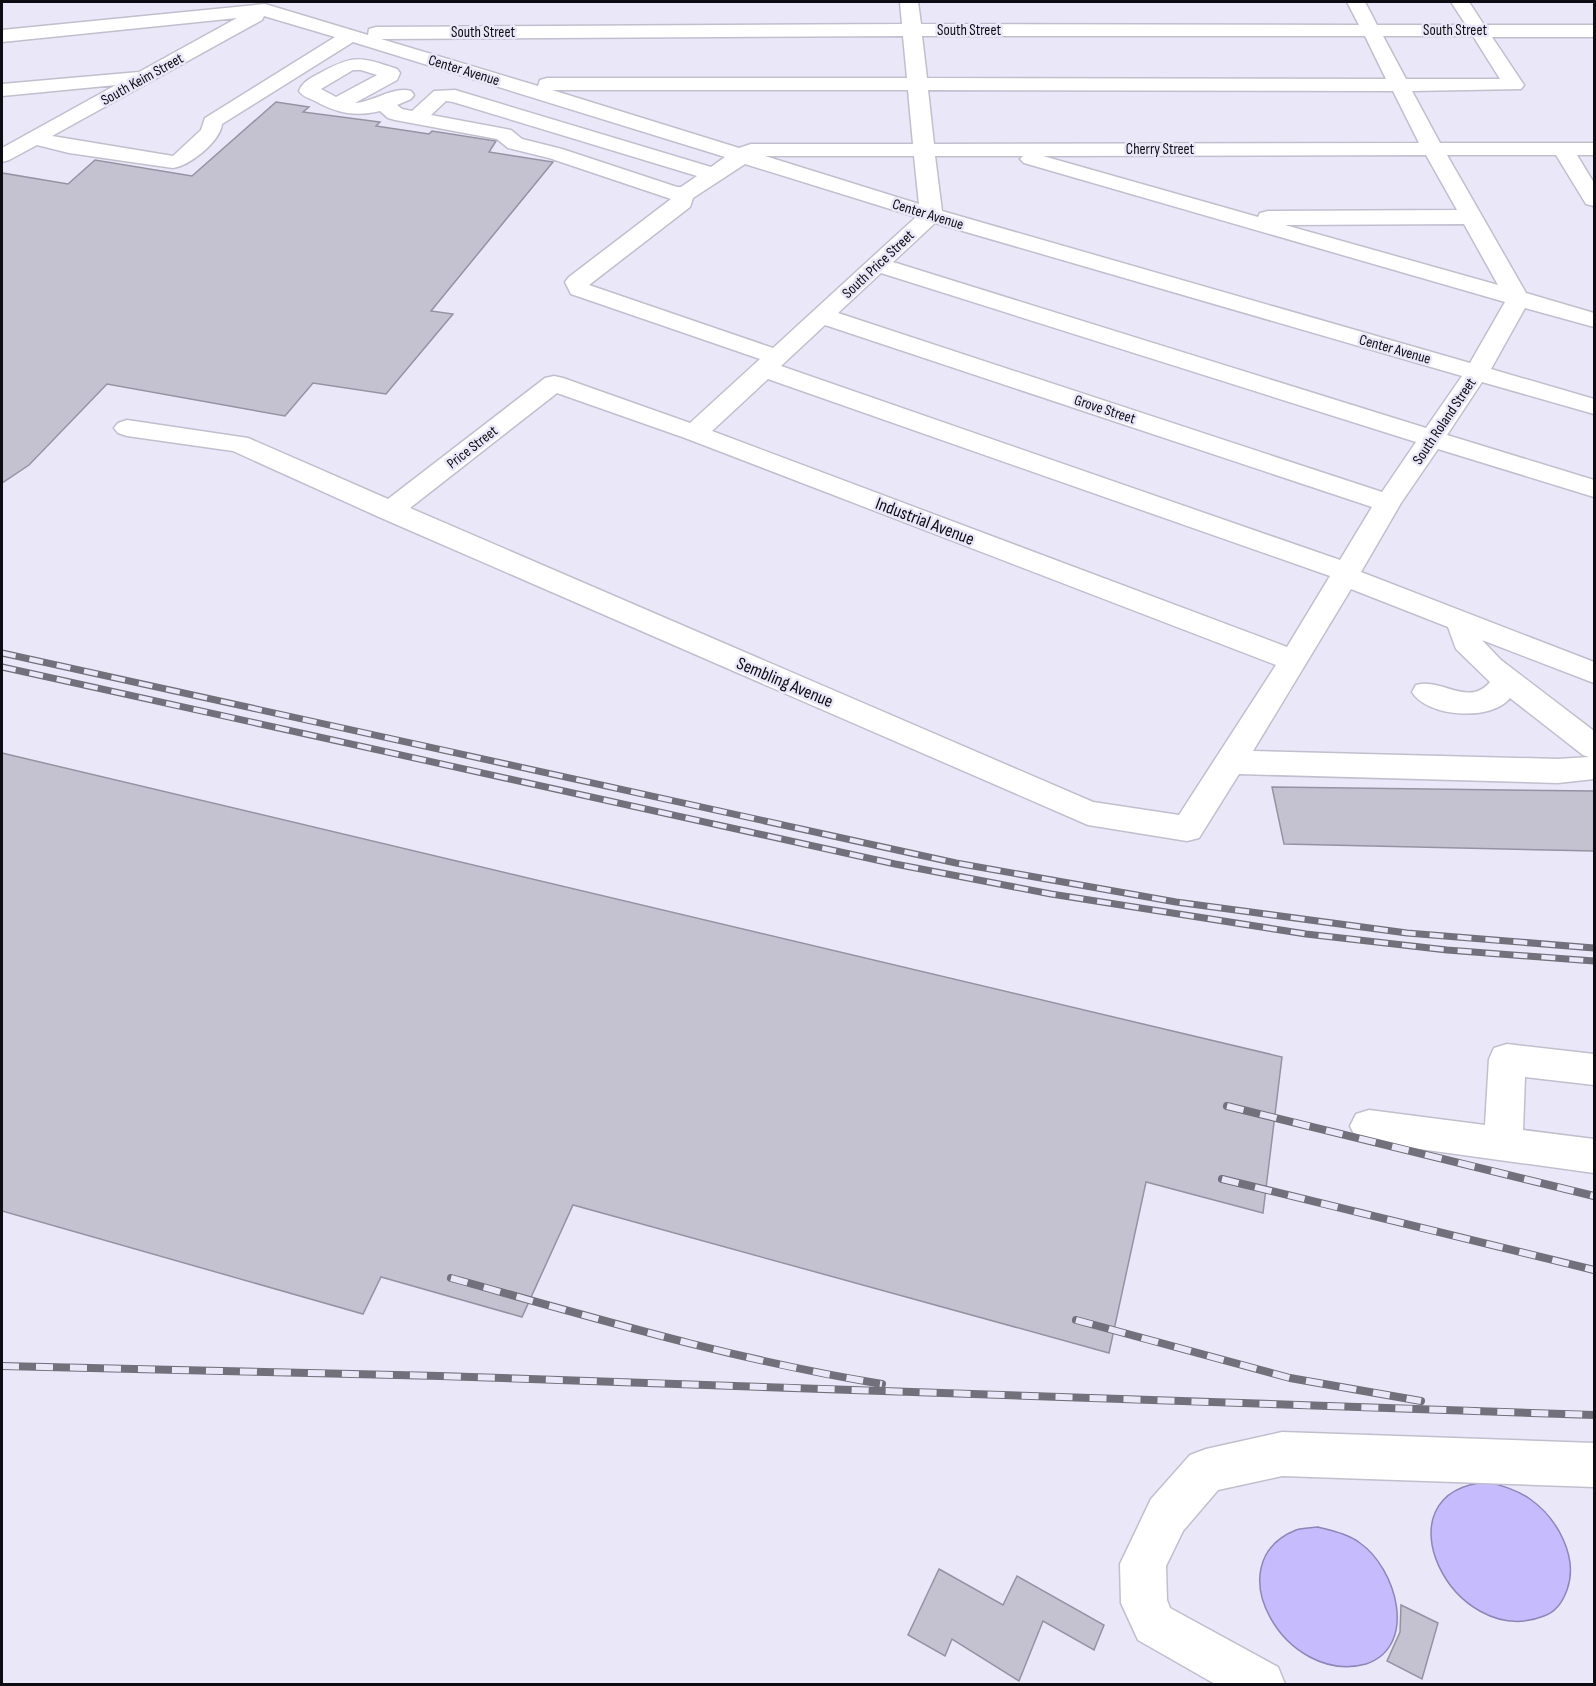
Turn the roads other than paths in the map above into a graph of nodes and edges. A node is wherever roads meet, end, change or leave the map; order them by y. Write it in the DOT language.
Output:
graph roads {
  1 [pos="909,2"];
  2 [pos="1356,2"];
  3 [pos="1460,2"];
  4 [pos="273,6"];
  5 [pos="910,30"];
  6 [pos="1371,30"];
  7 [pos="1478,30"];
  8 [pos="1594,31"];
  9 [pos="348,34"];
  10 [pos="2,36"];
  11 [pos="456,67"];
  12 [pos="148,76"];
  13 [pos="512,84"];
  14 [pos="917,86"];
  15 [pos="1400,86"];
  16 [pos="2,90"];
  17 [pos="336,105"];
  18 [pos="385,105"];
  19 [pos="417,117"];
  20 [pos="34,138"];
  21 [pos="923,148"];
  22 [pos="992,148"];
  23 [pos="1594,148"];
  24 [pos="1433,149"];
  25 [pos="1562,149"];
  26 [pos="740,152"];
  27 [pos="2,156"];
  28 [pos="716,175"];
  29 [pos="682,193"];
  30 [pos="1594,199"];
  31 [pos="931,215"];
  32 [pos="1471,217"];
  33 [pos="1242,220"];
  34 [pos="878,265"];
  35 [pos="1518,300"];
  36 [pos="1594,300"];
  37 [pos="822,316"];
  38 [pos="1594,320"];
  39 [pos="771,363"];
  40 [pos="1477,372"];
  41 [pos="554,383"];
  42 [pos="1594,407"];
  43 [pos="127,428"];
  44 [pos="694,433"];
  45 [pos="1433,436"];
  46 [pos="1594,489"];
  47 [pos="1388,503"];
  48 [pos="389,511"];
  49 [pos="1346,574"];
  50 [pos="1461,621"];
  51 [pos="1294,661"];
  52 [pos="1594,673"];
  53 [pos="1507,679"];
  54 [pos="1427,692"];
  55 [pos="1594,747"];
  56 [pos="1230,762"];
  57 [pos="1594,768"];
  58 [pos="1187,829"];
  59 [pos="1594,1069"];
  60 [pos="1369,1126"];
  61 [pos="1503,1144"];
  62 [pos="1594,1156"];
  63 [pos="1594,1465"];
  64 [pos="1261,1684"];
  1 -- 5 [label="street, South Price Street"];
  2 -- 6 [label="street"];
  3 -- 7 [label="street"];
  4 -- 9 [label="street, Center Avenue"];
  4 -- 10 [label="street"];
  4 -- 12 [label="street, South Keim Street"];
  5 -- 6 [label="street, South Street"];
  5 -- 9 [label="street, South Street"];
  5 -- 14 [label="street, South Price Street"];
  6 -- 7 [label="street, South Street"];
  6 -- 15 [label="street"];
  7 -- 8 [label="street, South Street"];
  7 -- 15 [label="street"];
  9 -- 11 [label="street, Center Avenue"];
  9 -- 20 [label="street"];
  11 -- 13 [label="street, Center Avenue"];
  11 -- 18 [label="street"];
  12 -- 16 [label="street"];
  12 -- 20 [label="street, South Keim Street"];
  13 -- 14 [label="street"];
  13 -- 26 [label="street, Center Avenue"];
  14 -- 15 [label="street"];
  14 -- 21 [label="street, South Price Street"];
  15 -- 24 [label="street"];
  17 -- 18 [label="street"];
  18 -- 19 [label="street"];
  19 -- 28 [label="street"];
  19 -- 29 [label="street"];
  20 -- 27 [label="street, South Keim Street"];
  21 -- 22 [label="street, Cherry Street"];
  21 -- 26 [label="street, Cherry Street"];
  21 -- 31 [label="street, South Price Street"];
  22 -- 24 [label="street, Cherry Street"];
  22 -- 33 [label="street"];
  23 -- 25 [label="street, Cherry Street"];
  24 -- 25 [label="street, Cherry Street"];
  24 -- 32 [label="street"];
  25 -- 30 [label="street"];
  26 -- 28 [label="street"];
  26 -- 31 [label="street, Center Avenue"];
  28 -- 29 [label="street"];
  29 -- 39 [label="street"];
  31 -- 34 [label="street, South Price Street"];
  31 -- 40 [label="street, Center Avenue"];
  32 -- 33 [label="street"];
  32 -- 35 [label="street"];
  33 -- 35 [label="street"];
  34 -- 37 [label="street, South Price Street"];
  34 -- 45 [label="street"];
  35 -- 36 [label="street"];
  35 -- 38 [label="street"];
  35 -- 40 [label="street, South Roland Street"];
  37 -- 39 [label="street, South Price Street"];
  37 -- 47 [label="street, Grove Street"];
  39 -- 44 [label="street, South Price Street"];
  39 -- 49 [label="street"];
  40 -- 42 [label="street, Center Avenue"];
  40 -- 45 [label="street, South Roland Street"];
  41 -- 44 [label="street, Industrial Avenue"];
  41 -- 48 [label="street, Price Street"];
  43 -- 48 [label="street, Sembling Avenue"];
  44 -- 51 [label="street, Industrial Avenue"];
  45 -- 46 [label="street"];
  45 -- 47 [label="street, South Roland Street"];
  47 -- 49 [label="street, South Roland Street"];
  48 -- 58 [label="street, Sembling Avenue"];
  49 -- 50 [label="street"];
  49 -- 51 [label="street, South Roland Street"];
  50 -- 52 [label="street"];
  50 -- 53 [label="street"];
  51 -- 56 [label="street, South Roland Street"];
  53 -- 54 [label="street"];
  53 -- 55 [label="street"];
  56 -- 57 [label="street"];
  56 -- 58 [label="street, South Roland Street"];
  59 -- 61 [label="street"];
  60 -- 61 [label="street"];
  61 -- 62 [label="street"];
  63 -- 64 [label="street"];
}
